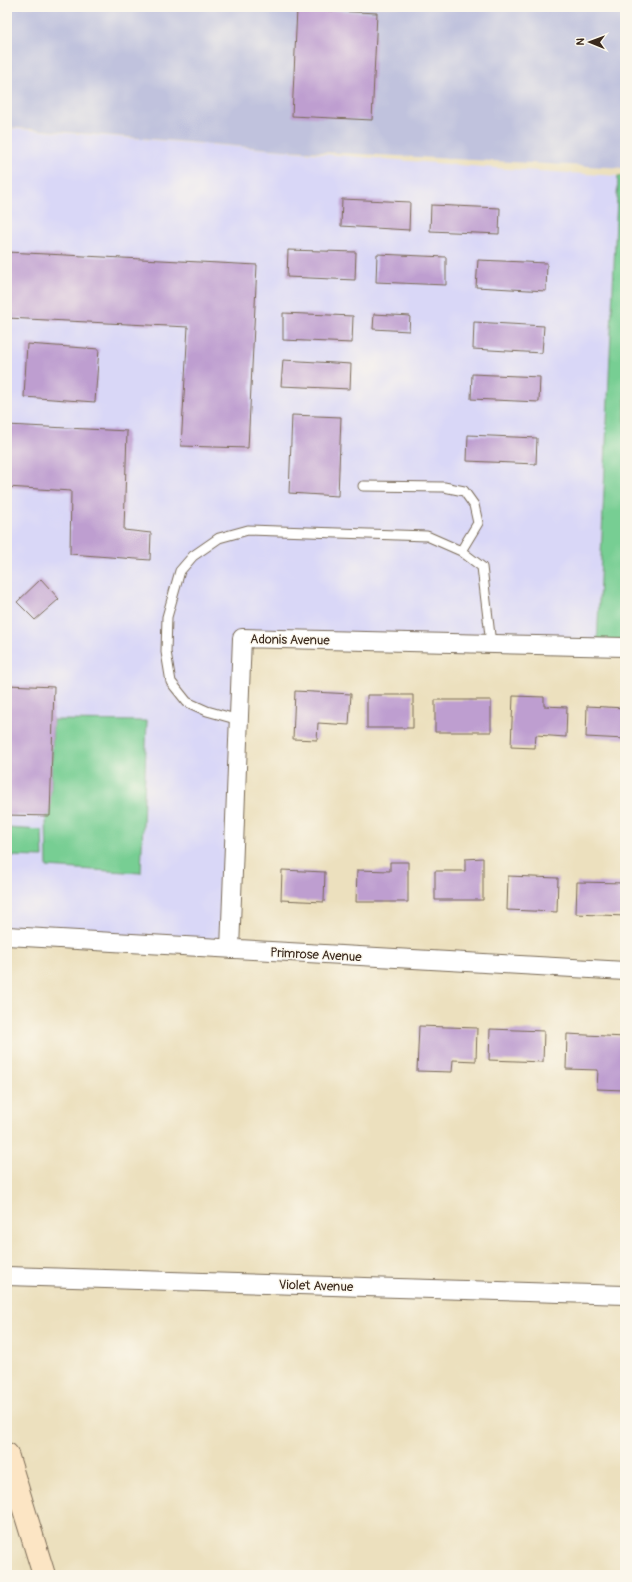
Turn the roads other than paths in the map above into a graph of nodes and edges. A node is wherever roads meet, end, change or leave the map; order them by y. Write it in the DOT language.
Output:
graph roads {
  1 [pos="363,486"];
  2 [pos="461,550"];
  3 [pos="491,644"];
  4 [pos="625,647"];
  5 [pos="239,720"];
  6 [pos="7,936"];
  7 [pos="230,949"];
  8 [pos="625,971"];
  9 [pos="7,1276"];
  10 [pos="625,1295"];
  11 [pos="7,1454"];
  12 [pos="44,1575"];
  1 -- 2 [label="lane"];
  2 -- 3 [label="lane"];
  2 -- 5 [label="lane"];
  3 -- 4 [label="street, Adonis Avenue"];
  3 -- 5 [label="street, Adonis Avenue"];
  5 -- 7 [label="street, Adonis Avenue"];
  6 -- 7 [label="street, Primrose Avenue"];
  7 -- 8 [label="street, Primrose Avenue"];
  9 -- 10 [label="street, Violet Avenue"];
  11 -- 12 [label="street"];
}
